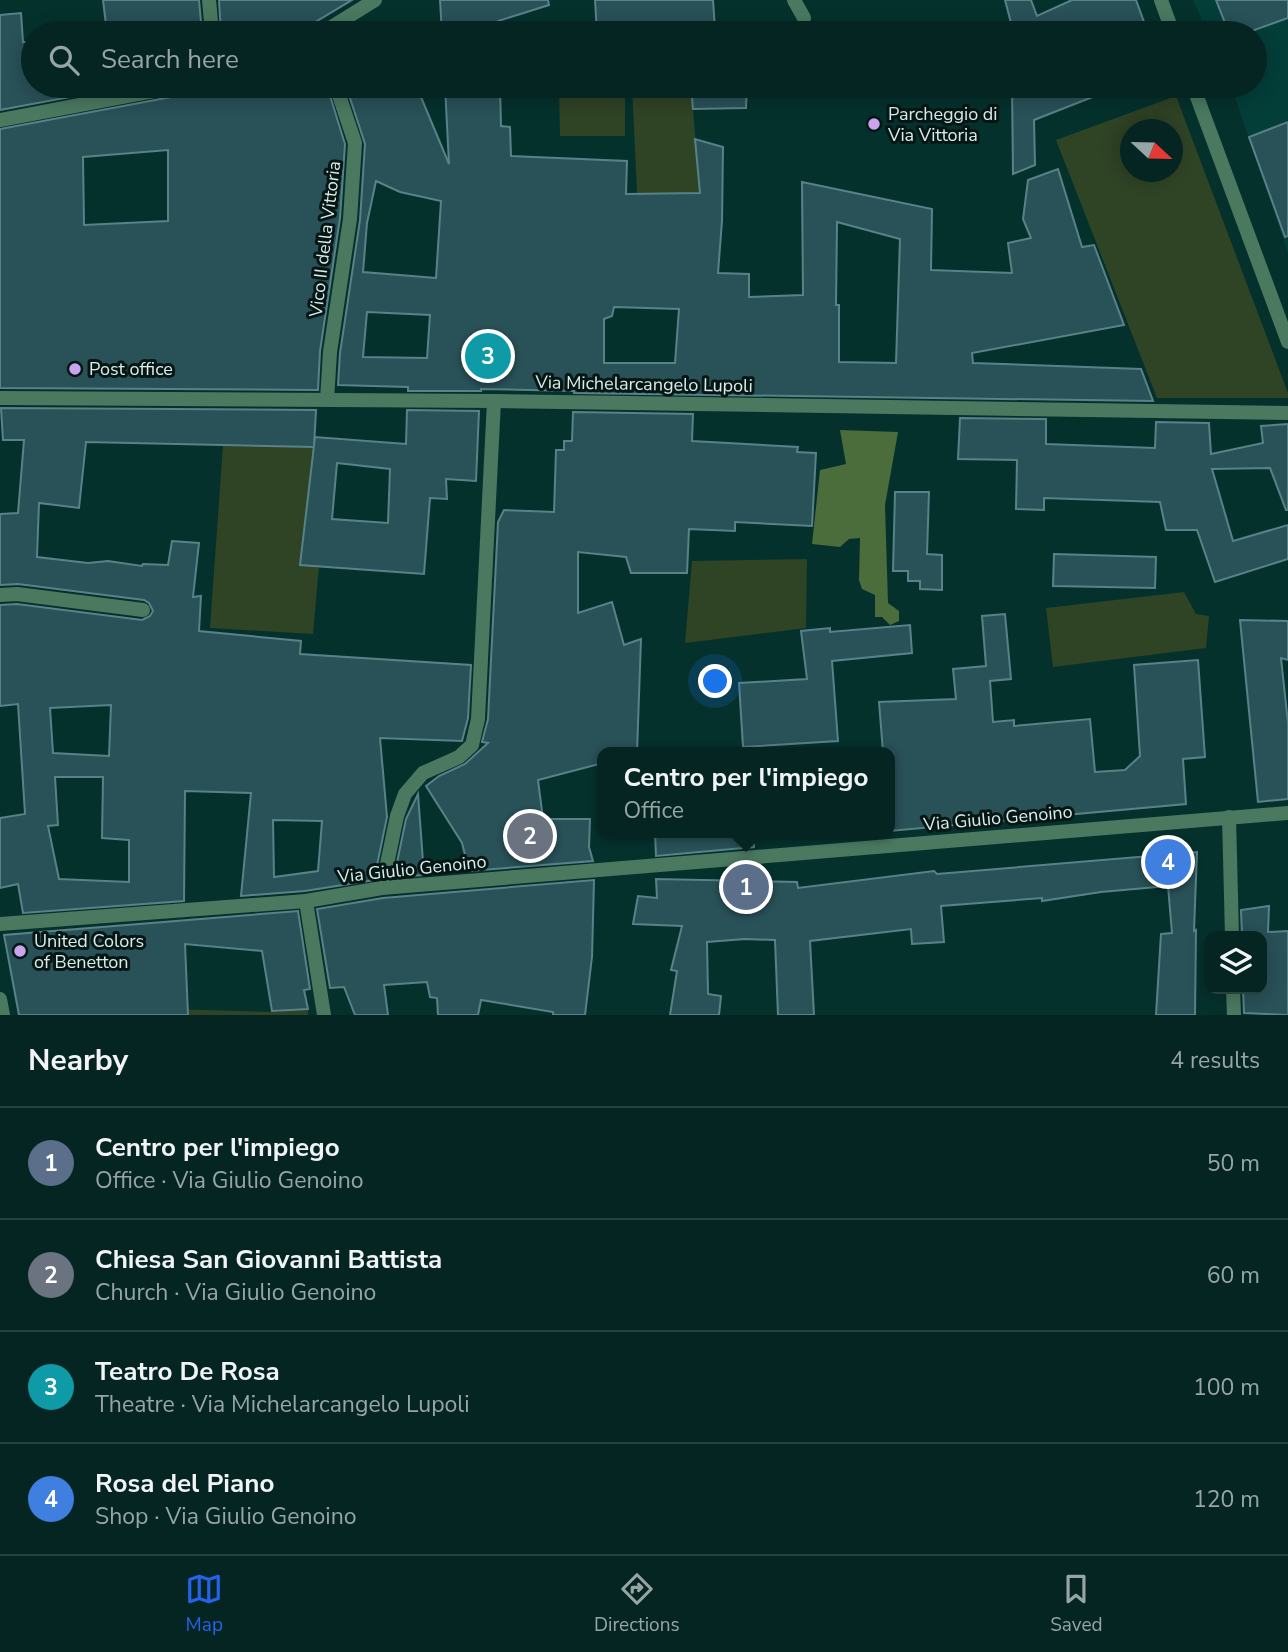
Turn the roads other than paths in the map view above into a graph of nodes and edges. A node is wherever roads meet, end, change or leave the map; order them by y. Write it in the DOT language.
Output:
graph roads {
  1 [pos="209,0"];
  2 [pos="375,0"];
  3 [pos="794,0"];
  4 [pos="809,0"];
  5 [pos="1161,0"];
  6 [pos="211,21"];
  7 [pos="341,21"];
  8 [pos="1169,21"];
  9 [pos="116,98"];
  10 [pos="340,98"];
  11 [pos="1197,98"];
  12 [pos="0,120"];
  13 [pos="1288,342"];
  14 [pos="0,398"];
  15 [pos="327,400"];
  16 [pos="494,401"];
  17 [pos="1288,413"];
  18 [pos="0,595"];
  19 [pos="143,610"];
  20 [pos="1288,813"];
  21 [pos="1229,817"];
  22 [pos="382,888"];
  23 [pos="306,901"];
  24 [pos="0,924"];
  25 [pos="1232,931"];
  26 [pos="1233,994"];
  27 [pos="0,999"];
  28 [pos="4,1015"];
  29 [pos="324,1015"];
  30 [pos="1234,1015"];
  1 -- 6 [label="street"];
  2 -- 7 [label="street"];
  3 -- 4 [label="street"];
  5 -- 8 [label="street"];
  9 -- 12 [label="street"];
  10 -- 15 [label="street, Vico II della Vittoria"];
  11 -- 13 [label="street"];
  14 -- 15 [label="street, Via Michelarcangelo Lupoli"];
  15 -- 16 [label="street, Via Michelarcangelo Lupoli"];
  16 -- 17 [label="street, Via Michelarcangelo Lupoli"];
  16 -- 22 [label="street"];
  18 -- 19 [label="street"];
  20 -- 21 [label="street, Via Giulio Genoino"];
  21 -- 22 [label="street, Via Giulio Genoino"];
  21 -- 25 [label="street"];
  22 -- 23 [label="street, Via Giulio Genoino"];
  23 -- 24 [label="street, Via Giulio Genoino"];
  23 -- 29 [label="street"];
  26 -- 30 [label="street"];
  27 -- 28 [label="street"];
}
